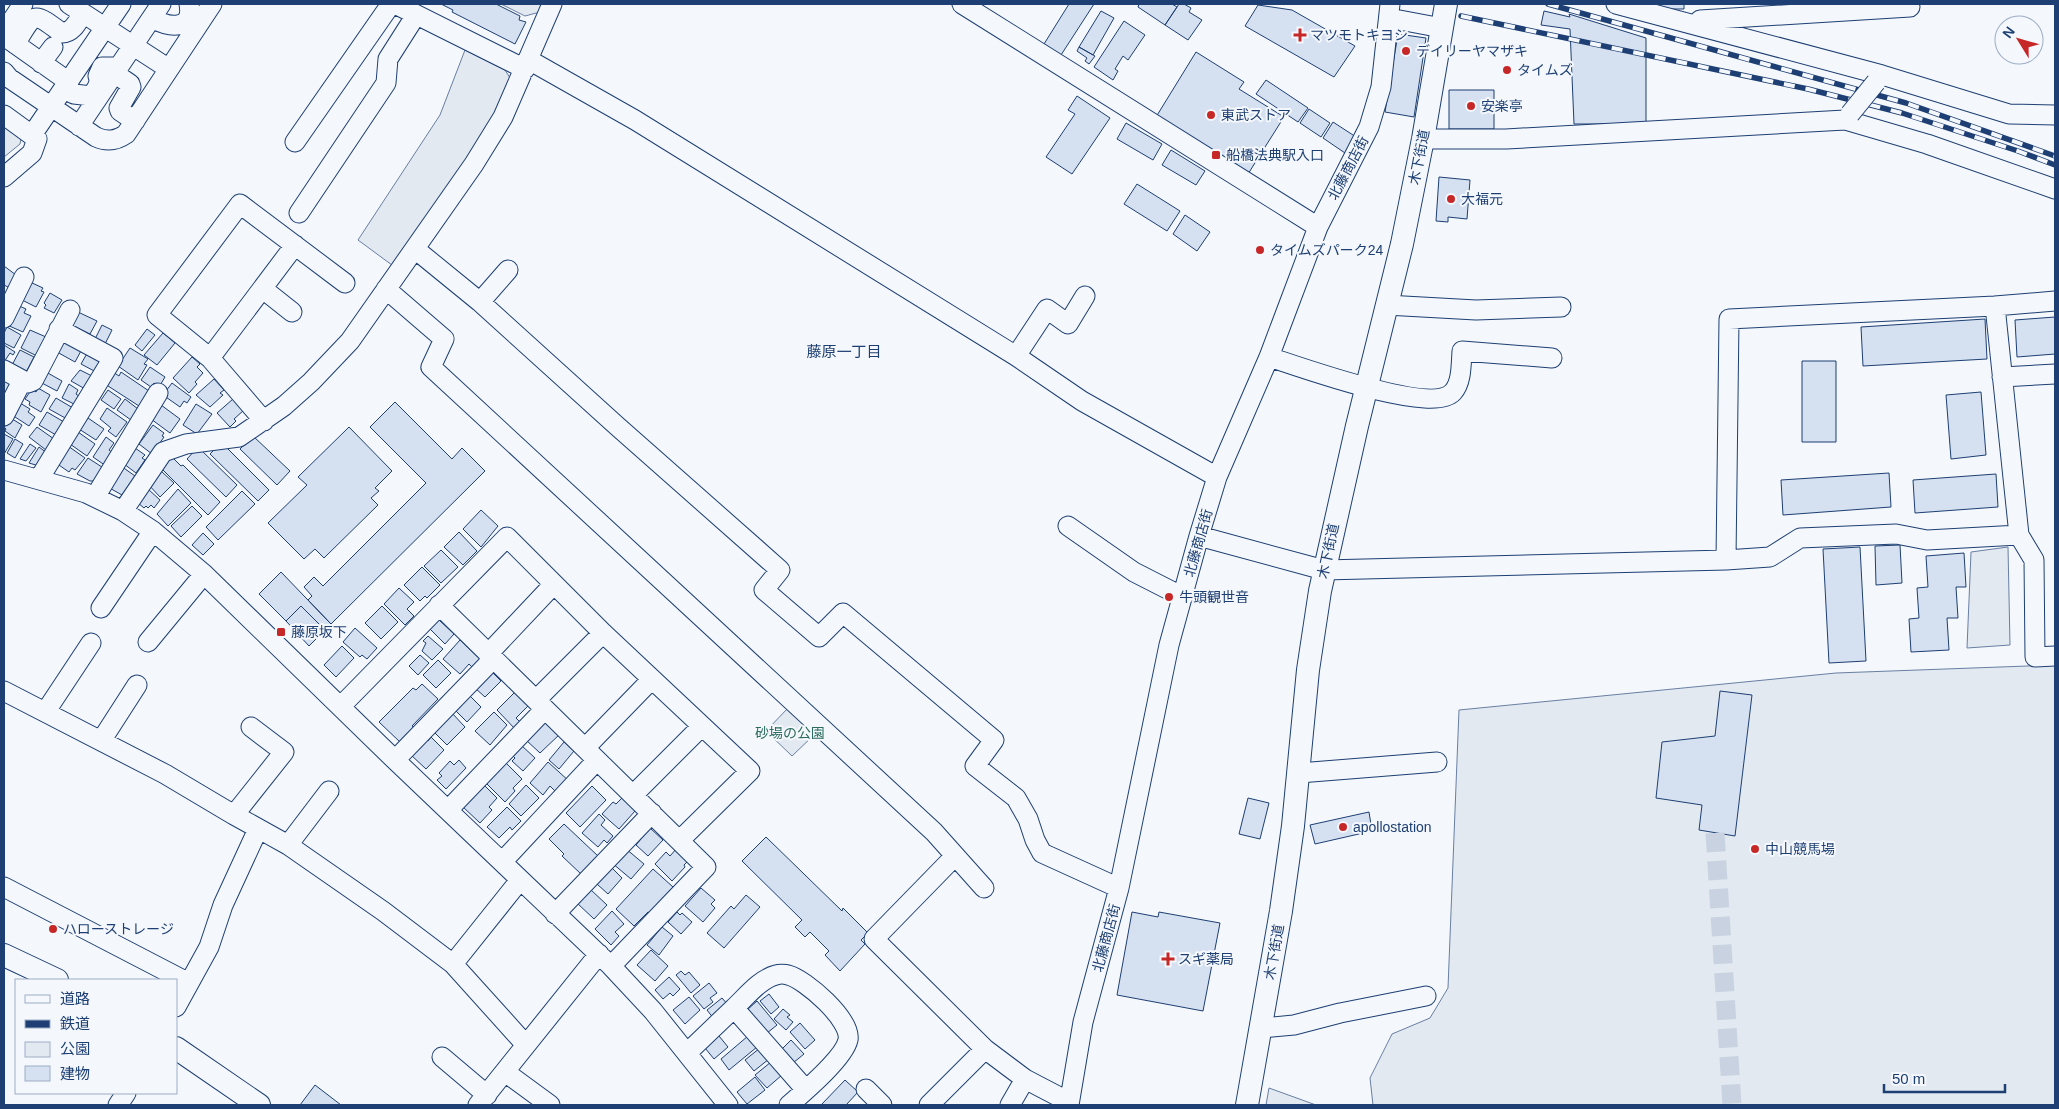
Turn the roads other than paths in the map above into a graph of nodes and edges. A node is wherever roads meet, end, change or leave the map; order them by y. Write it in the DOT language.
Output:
graph roads {
  1 [pos="121,4"];
  2 [pos="189,4"];
  3 [pos="212,4"];
  4 [pos="391,4"];
  5 [pos="395,4"];
  6 [pos="552,4"];
  7 [pos="962,4"];
  8 [pos="1446,4"];
  9 [pos="1616,4"];
  10 [pos="17,6"];
  11 [pos="1910,7"];
  12 [pos="157,11"];
  13 [pos="1390,11"];
  14 [pos="90,13"];
  15 [pos="416,15"];
  16 [pos="1684,21"];
  17 [pos="1442,28"];
  18 [pos="7,33"];
  19 [pos="133,45"];
  20 [pos="53,47"];
  21 [pos="41,63"];
  22 [pos="527,65"];
  23 [pos="169,69"];
  24 [pos="117,70"];
  25 [pos="4,72"];
  26 [pos="1879,79"];
  27 [pos="67,86"];
  28 [pos="52,107"];
  29 [pos="4,115"];
  30 [pos="2055,115"];
  31 [pos="1848,117"];
  32 [pos="134,121"];
  33 [pos="80,126"];
  34 [pos="32,135"];
  35 [pos="1423,138"];
  36 [pos="295,142"];
  37 [pos="4,177"];
  38 [pos="2055,189"];
  39 [pos="299,213"];
  40 [pos="1318,227"];
  41 [pos="295,245"];
  42 [pos="415,249"];
  43 [pos="508,270"];
  44 [pos="24,277"];
  45 [pos="345,283"];
  46 [pos="263,289"];
  47 [pos="386,290"];
  48 [pos="1085,296"];
  49 [pos="2055,301"];
  50 [pos="480,302"];
  51 [pos="1386,305"];
  52 [pos="1995,306"];
  53 [pos="1561,307"];
  54 [pos="70,310"];
  55 [pos="292,312"];
  56 [pos="4,318"];
  57 [pos="59,329"];
  58 [pos="1016,356"];
  59 [pos="210,358"];
  60 [pos="1269,358"];
  61 [pos="1552,358"];
  62 [pos="4,370"];
  63 [pos="2055,374"];
  64 [pos="2002,377"];
  65 [pos="22,381"];
  66 [pos="1366,388"];
  67 [pos="158,392"];
  68 [pos="4,416"];
  69 [pos="264,421"];
  70 [pos="4,470"];
  71 [pos="1217,477"];
  72 [pos="39,479"];
  73 [pos="94,497"];
  74 [pos="122,511"];
  75 [pos="1068,526"];
  76 [pos="153,531"];
  77 [pos="2019,535"];
  78 [pos="1199,536"];
  79 [pos="1726,560"];
  80 [pos="1324,570"];
  81 [pos="204,574"];
  82 [pos="554,584"];
  83 [pos="1182,597"];
  84 [pos="439,606"];
  85 [pos="101,608"];
  86 [pos="603,633"];
  87 [pos="148,642"];
  88 [pos="91,644"];
  89 [pos="491,656"];
  90 [pos="2055,656"];
  91 [pos="652,679"];
  92 [pos="138,685"];
  93 [pos="6,697"];
  94 [pos="540,705"];
  95 [pos="341,706"];
  96 [pos="46,711"];
  97 [pos="702,726"];
  98 [pos="251,727"];
  99 [pos="100,741"];
  100 [pos="591,754"];
  101 [pos="395,760"];
  102 [pos="1437,762"];
  103 [pos="1299,772"];
  104 [pos="328,790"];
  105 [pos="634,795"];
  106 [pos="448,810"];
  107 [pos="652,813"];
  108 [pos="234,815"];
  109 [pos="258,829"];
  110 [pos="680,840"];
  111 [pos="288,845"];
  112 [pos="955,856"];
  113 [pos="502,862"];
  114 [pos="520,880"];
  115 [pos="4,887"];
  116 [pos="984,888"];
  117 [pos="1119,888"];
  118 [pos="555,914"];
  119 [pos="4,955"];
  120 [pos="605,960"];
  121 [pos="452,964"];
  122 [pos="55,979"];
  123 [pos="189,983"];
  124 [pos="1426,996"];
  125 [pos="178,1003"];
  126 [pos="734,1008"];
  127 [pos="1261,1028"];
  128 [pos="526,1045"];
  129 [pos="178,1049"];
  130 [pos="985,1049"];
  131 [pos="687,1053"];
  132 [pos="442,1057"];
  133 [pos="506,1072"];
  134 [pos="1025,1079"];
  135 [pos="866,1089"];
  136 [pos="806,1090"];
  137 [pos="483,1100"];
  138 [pos="1069,1104"];
  139 [pos="259,1105"];
  140 [pos="550,1105"];
  141 [pos="728,1105"];
  142 [pos="789,1105"];
  143 [pos="882,1105"];
  144 [pos="929,1105"];
  145 [pos="1010,1105"];
  146 [pos="1247,1105"];
  1 -- 14 [label="street"];
  2 -- 12 [label="street"];
  3 -- 23 [label="street"];
  4 -- 36 [label="street"];
  5 -- 15 [label="street"];
  6 -- 22 [label="street"];
  7 -- 40 [label="street"];
  8 -- 17 [label="main road, 木下街道"];
  9 -- 16 [label="street"];
  10 -- 18 [label="street"];
  11 -- 16 [label="street"];
  12 -- 19 [label="street"];
  13 -- 17 [label="street"];
  13 -- 40 [label="street, 北藤商店街"];
  14 -- 18 [label="street"];
  14 -- 19 [label="street"];
  14 -- 27 [label="street"];
  15 -- 22 [label="street"];
  15 -- 39 [label="street"];
  16 -- 26 [label="street"];
  17 -- 35 [label="main road, 木下街道"];
  18 -- 21 [label="street"];
  19 -- 23 [label="street"];
  19 -- 24 [label="street"];
  20 -- 21 [label="street"];
  21 -- 27 [label="street"];
  22 -- 42 [label="street"];
  22 -- 58 [label="street"];
  23 -- 32 [label="street"];
  24 -- 27 [label="street"];
  24 -- 32 [label="street"];
  24 -- 33 [label="street"];
  25 -- 28 [label="street"];
  26 -- 30 [label="street"];
  26 -- 31 [label="street, bridge"];
  27 -- 28 [label="street"];
  28 -- 33 [label="street"];
  28 -- 34 [label="street"];
  29 -- 34 [label="street"];
  31 -- 35 [label="street"];
  31 -- 38 [label="street"];
  32 -- 33 [label="street"];
  34 -- 37 [label="street"];
  35 -- 51 [label="main road, 木下街道"];
  40 -- 60 [label="street, 北藤商店街"];
  41 -- 45 [label="street"];
  41 -- 46 [label="street"];
  41 -- 59 [label="street"];
  42 -- 47 [label="street"];
  42 -- 50 [label="street"];
  43 -- 50 [label="street"];
  44 -- 56 [label="street"];
  46 -- 55 [label="street"];
  46 -- 59 [label="street"];
  47 -- 69 [label="street"];
  47 -- 112 [label="street"];
  48 -- 58 [label="street"];
  49 -- 52 [label="street"];
  50 -- 117 [label="street"];
  51 -- 53 [label="street"];
  51 -- 66 [label="main road, 木下街道"];
  52 -- 64 [label="street"];
  52 -- 79 [label="street"];
  54 -- 57 [label="street"];
  57 -- 65 [label="street"];
  57 -- 72 [label="street"];
  58 -- 71 [label="street"];
  59 -- 69 [label="street"];
  60 -- 66 [label="street"];
  60 -- 71 [label="street, 北藤商店街"];
  61 -- 66 [label="street"];
  62 -- 65 [label="street"];
  63 -- 64 [label="street"];
  64 -- 77 [label="street"];
  65 -- 68 [label="street"];
  66 -- 80 [label="main road, 木下街道"];
  67 -- 73 [label="street"];
  69 -- 74 [label="street"];
  70 -- 72 [label="street"];
  71 -- 78 [label="street, 北藤商店街"];
  72 -- 73 [label="street"];
  73 -- 74 [label="street"];
  74 -- 76 [label="street"];
  75 -- 83 [label="street"];
  76 -- 81 [label="street"];
  76 -- 85 [label="street"];
  77 -- 79 [label="street"];
  77 -- 90 [label="street"];
  78 -- 80 [label="street"];
  78 -- 83 [label="street, 北藤商店街"];
  79 -- 80 [label="street"];
  80 -- 103 [label="main road, 木下街道"];
  81 -- 87 [label="street"];
  81 -- 95 [label="street"];
  82 -- 84 [label="street"];
  82 -- 86 [label="street"];
  82 -- 89 [label="street"];
  83 -- 117 [label="street, 北藤商店街"];
  84 -- 89 [label="street"];
  84 -- 95 [label="street"];
  86 -- 91 [label="street"];
  86 -- 94 [label="street"];
  88 -- 96 [label="street"];
  89 -- 94 [label="street"];
  89 -- 101 [label="street"];
  91 -- 97 [label="street"];
  91 -- 100 [label="street"];
  92 -- 99 [label="street"];
  93 -- 96 [label="street"];
  94 -- 100 [label="street"];
  94 -- 106 [label="street"];
  95 -- 101 [label="street"];
  96 -- 99 [label="street"];
  97 -- 105 [label="street"];
  97 -- 110 [label="street"];
  98 -- 108 [label="street"];
  99 -- 108 [label="street"];
  100 -- 105 [label="street"];
  100 -- 113 [label="street"];
  101 -- 106 [label="street"];
  102 -- 103 [label="street"];
  103 -- 127 [label="main road, 木下街道"];
  104 -- 111 [label="street"];
  105 -- 107 [label="street"];
  106 -- 113 [label="street"];
  107 -- 110 [label="street"];
  107 -- 118 [label="street"];
  108 -- 109 [label="street"];
  109 -- 111 [label="street"];
  109 -- 123 [label="street"];
  110 -- 120 [label="street"];
  111 -- 121 [label="street"];
  112 -- 116 [label="street"];
  112 -- 130 [label="street"];
  113 -- 114 [label="street"];
  114 -- 118 [label="street"];
  114 -- 121 [label="street"];
  115 -- 123 [label="street"];
  117 -- 138 [label="street, 北藤商店街"];
  118 -- 120 [label="street"];
  119 -- 122 [label="main road"];
  120 -- 128 [label="street"];
  120 -- 131 [label="street"];
  121 -- 128 [label="street"];
  123 -- 125 [label="street"];
  124 -- 127 [label="street"];
  126 -- 131 [label="street"];
  126 -- 136 [label="street"];
  126 -- 136 [label="street"];
  127 -- 146 [label="main road, 木下街道"];
  128 -- 133 [label="street"];
  129 -- 139 [label="main road"];
  130 -- 134 [label="street"];
  130 -- 144 [label="street"];
  131 -- 141 [label="street"];
  132 -- 137 [label="street"];
  133 -- 137 [label="street"];
  133 -- 140 [label="street"];
  134 -- 138 [label="street"];
  134 -- 145 [label="street"];
  135 -- 143 [label="street"];
  136 -- 142 [label="street"];
}
